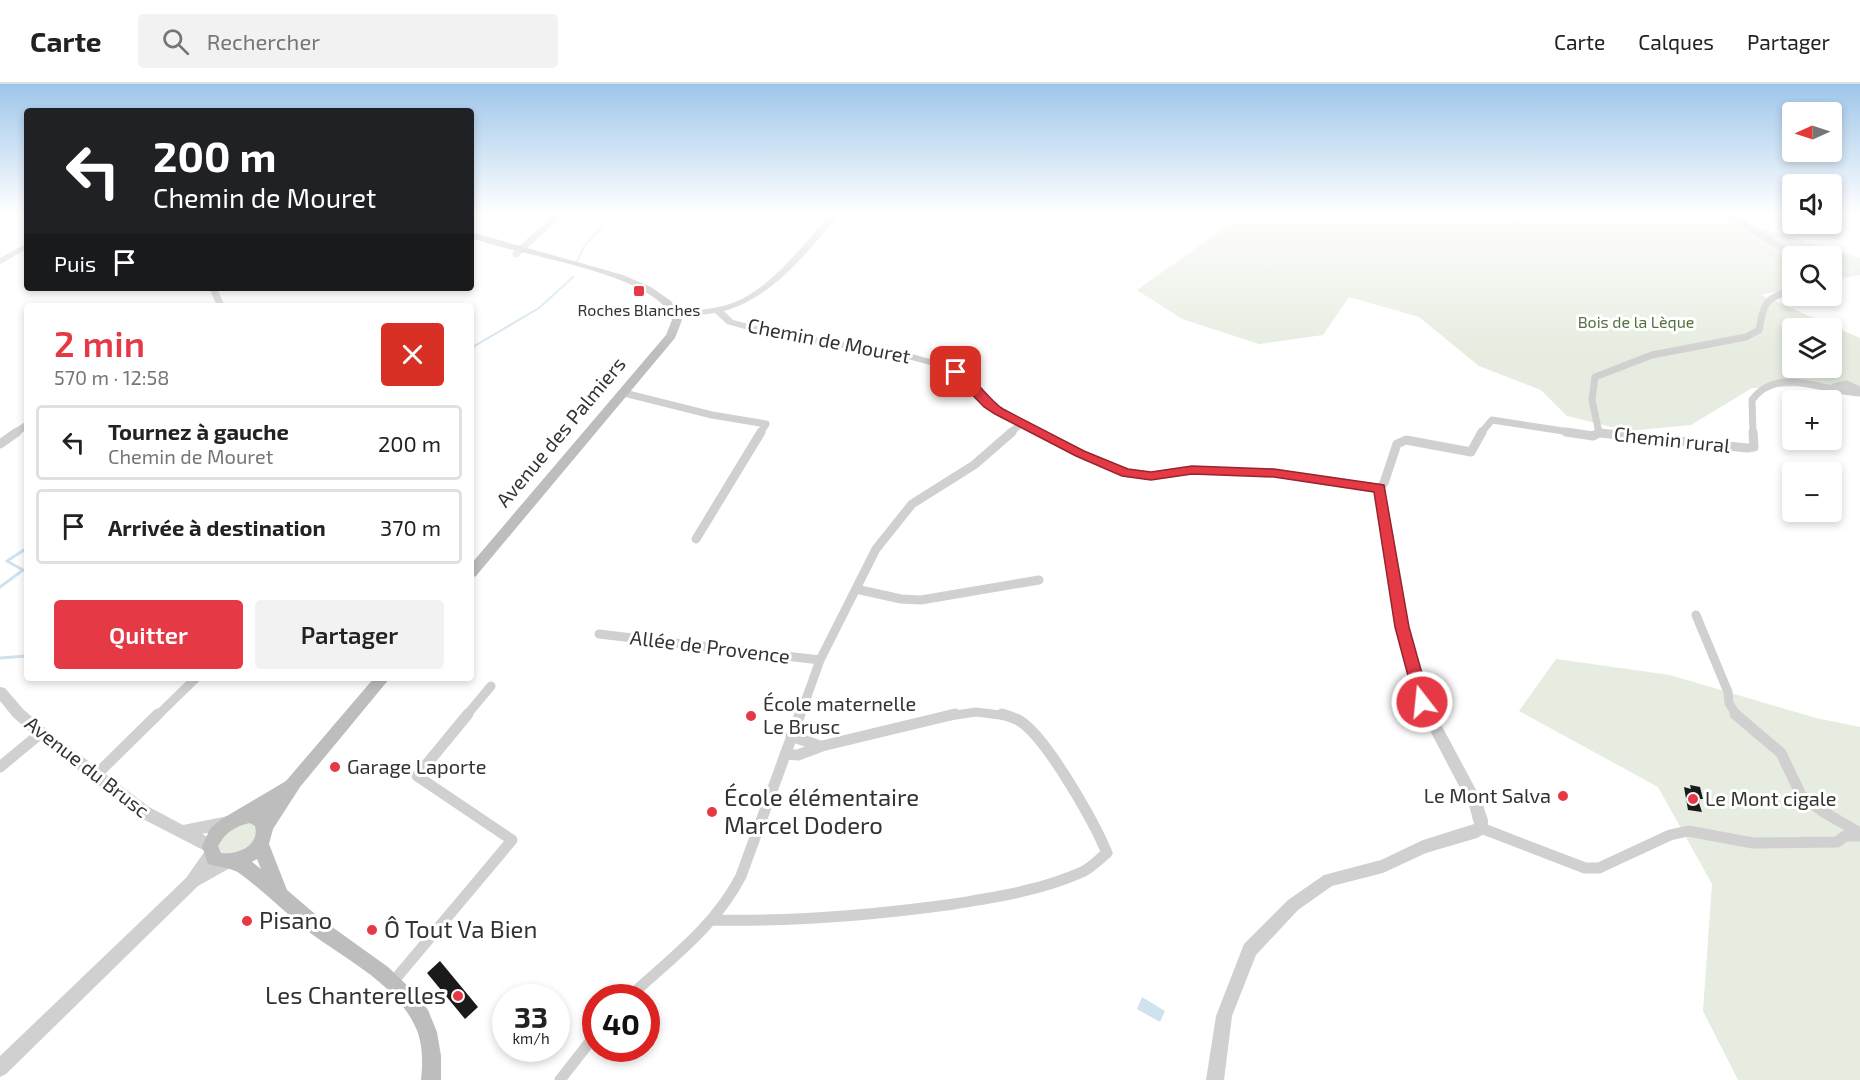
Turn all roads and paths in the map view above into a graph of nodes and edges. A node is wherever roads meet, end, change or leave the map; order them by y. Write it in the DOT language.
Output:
graph roads {
  1 [pos="546,259"];
  2 [pos="790,259"];
  3 [pos="1782,293"];
  4 [pos="718,310"];
  5 [pos="673,316"];
  6 [pos="1860,391"];
  7 [pos="624,393"];
  8 [pos="1022,423"];
  9 [pos="24,427"];
  10 [pos="1600,433"];
  11 [pos="0,444"];
  12 [pos="1380,488"];
  13 [pos="696,539"];
  14 [pos="474,569"];
  15 [pos="1039,580"];
  16 [pos="856,589"];
  17 [pos="1696,615"];
  18 [pos="599,634"];
  19 [pos="820,660"];
  20 [pos="193,681"];
  21 [pos="380,681"];
  22 [pos="491,686"];
  23 [pos="0,692"];
  24 [pos="41,733"];
  25 [pos="791,736"];
  26 [pos="822,746"];
  27 [pos="784,754"];
  28 [pos="0,767"];
  29 [pos="96,775"];
  30 [pos="294,782"];
  31 [pos="236,820"];
  32 [pos="265,826"];
  33 [pos="1481,828"];
  34 [pos="182,831"];
  35 [pos="1860,835"];
  36 [pos="261,844"];
  37 [pos="220,856"];
  38 [pos="282,894"];
  39 [pos="713,920"];
  40 [pos="392,982"];
  41 [pos="643,984"];
  42 [pos="582,1052"];
  43 [pos="0,1068"];
  44 [pos="431,1080"];
  45 [pos="560,1080"];
  46 [pos="1215,1080"];
  1 -- 5 [label="main road"];
  2 -- 4 [label="street"];
  3 -- 10 [label="street"];
  4 -- 5 [label="street"];
  4 -- 8 [label="street, Chemin de Mouret"];
  5 -- 7 [label="main road, Avenue des Palmiers"];
  6 -- 10 [label="street, Chemin rural"];
  7 -- 13 [label="street"];
  7 -- 14 [label="main road, Avenue des Palmiers"];
  8 -- 12 [label="street, Chemin de Mouret"];
  8 -- 16 [label="street"];
  9 -- 11 [label="street"];
  10 -- 12 [label="street"];
  12 -- 33 [label="street"];
  15 -- 16 [label="street"];
  16 -- 19 [label="street"];
  17 -- 35 [label="street"];
  18 -- 19 [label="street, Allée de Provence"];
  19 -- 25 [label="street"];
  20 -- 29 [label="street"];
  21 -- 30 [label="main road"];
  22 -- 40 [label="street"];
  23 -- 24 [label="street, Avenue du Brusc"];
  24 -- 28 [label="street"];
  24 -- 29 [label="street, Avenue du Brusc"];
  25 -- 26 [label="street"];
  25 -- 27 [label="street"];
  26 -- 27 [label="street"];
  26 -- 39 [label="street"];
  27 -- 39 [label="street"];
  29 -- 34 [label="street, Avenue du Brusc"];
  30 -- 31 [label="main road"];
  30 -- 32 [label="main road"];
  31 -- 32 [label="main road"];
  31 -- 34 [label="street"];
  31 -- 37 [label="main road"];
  32 -- 36 [label="main road"];
  33 -- 35 [label="street"];
  33 -- 46 [label="street"];
  34 -- 37 [label="street, Avenue du Brusc"];
  36 -- 37 [label="main road"];
  36 -- 38 [label="main road"];
  37 -- 38 [label="main road"];
  37 -- 43 [label="street"];
  38 -- 40 [label="main road"];
  39 -- 41 [label="street"];
  40 -- 44 [label="main road"];
  42 -- 45 [label="street"];
}
